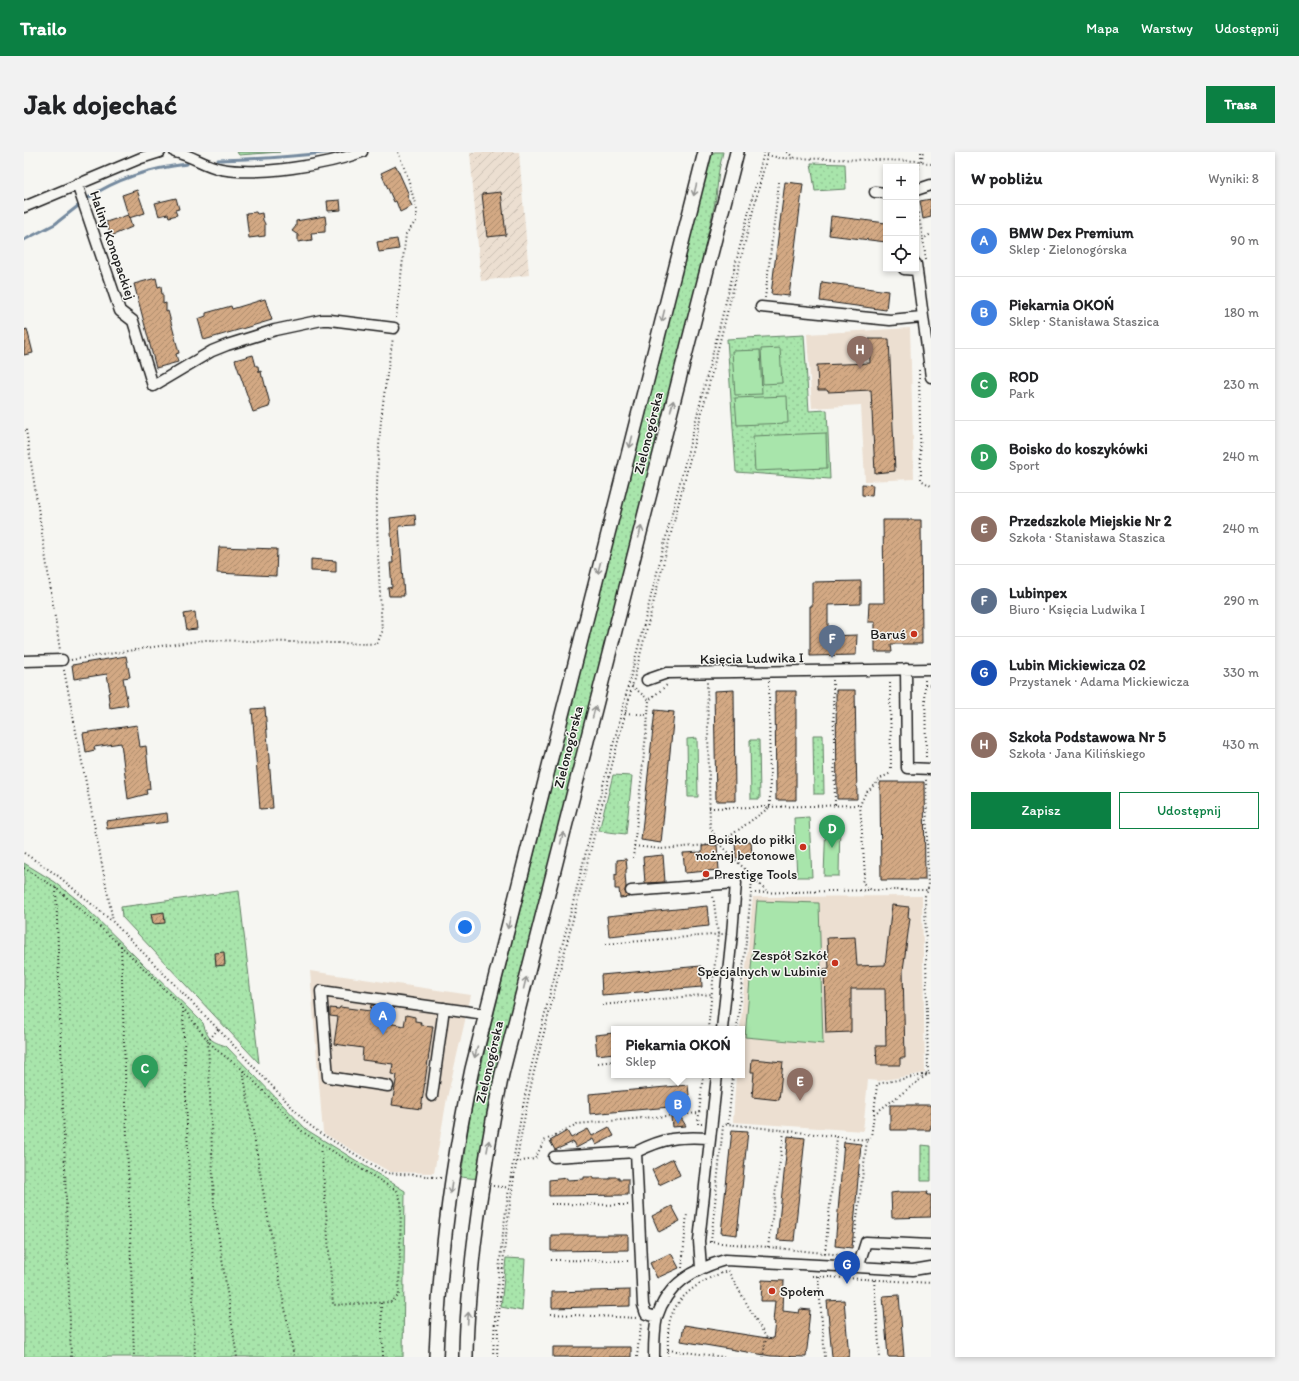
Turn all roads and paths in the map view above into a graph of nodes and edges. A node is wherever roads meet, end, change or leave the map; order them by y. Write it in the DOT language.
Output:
graph roads {
  1 [pos="160,152"];
  2 [pos="175,152"];
  3 [pos="362,152"];
  4 [pos="398,152"];
  5 [pos="705,152"];
  6 [pos="737,152"];
  7 [pos="764,152"];
  8 [pos="768,152"];
  9 [pos="787,152"];
  10 [pos="923,152"];
  11 [pos="767,155"];
  12 [pos="795,159"];
  13 [pos="921,161"];
  14 [pos="931,164"];
  15 [pos="919,167"];
  16 [pos="779,182"];
  17 [pos="77,184"];
  18 [pos="931,185"];
  19 [pos="919,189"];
  20 [pos="875,192"];
  21 [pos="883,193"];
  22 [pos="24,207"];
  23 [pos="919,217"];
  24 [pos="923,239"];
  25 [pos="917,272"];
  26 [pos="763,307"];
  27 [pos="922,318"];
  28 [pos="394,328"];
  29 [pos="919,365"];
  30 [pos="931,373"];
  31 [pos="931,377"];
  32 [pos="26,430"];
  33 [pos="931,486"];
  34 [pos="62,660"];
  35 [pos="24,661"];
  36 [pos="928,669"];
  37 [pos="906,673"];
  38 [pos="840,679"];
  39 [pos="647,680"];
  40 [pos="701,681"];
  41 [pos="769,681"];
  42 [pos="671,683"];
  43 [pos="925,685"];
  44 [pos="931,685"];
  45 [pos="632,686"];
  46 [pos="649,700"];
  47 [pos="625,713"];
  48 [pos="648,715"];
  49 [pos="929,768"];
  50 [pos="835,805"];
  51 [pos="860,805"];
  52 [pos="770,807"];
  53 [pos="709,808"];
  54 [pos="719,844"];
  55 [pos="634,846"];
  56 [pos="24,853"];
  57 [pos="633,858"];
  58 [pos="930,858"];
  59 [pos="24,868"];
  60 [pos="752,876"];
  61 [pos="712,885"];
  62 [pos="56,888"];
  63 [pos="871,890"];
  64 [pos="928,890"];
  65 [pos="631,891"];
  66 [pos="766,892"];
  67 [pos="751,893"];
  68 [pos="114,922"];
  69 [pos="718,934"];
  70 [pos="732,934"];
  71 [pos="606,944"];
  72 [pos="121,946"];
  73 [pos="931,984"];
  74 [pos="926,985"];
  75 [pos="712,994"];
  76 [pos="602,1005"];
  77 [pos="183,1008"];
  78 [pos="444,1008"];
  79 [pos="485,1014"];
  80 [pos="708,1026"];
  81 [pos="722,1026"];
  82 [pos="737,1026"];
  83 [pos="218,1029"];
  84 [pos="208,1041"];
  85 [pos="611,1061"];
  86 [pos="598,1063"];
  87 [pos="242,1069"];
  88 [pos="929,1074"];
  89 [pos="703,1078"];
  90 [pos="717,1078"];
  91 [pos="732,1078"];
  92 [pos="388,1086"];
  93 [pos="432,1096"];
  94 [pos="699,1113"];
  95 [pos="874,1114"];
  96 [pos="698,1124"];
  97 [pos="728,1124"];
  98 [pos="712,1125"];
  99 [pos="723,1126"];
  100 [pos="784,1132"];
  101 [pos="836,1137"];
  102 [pos="710,1138"];
  103 [pos="868,1140"];
  104 [pos="321,1144"];
  105 [pos="636,1152"];
  106 [pos="554,1157"];
  107 [pos="516,1162"];
  108 [pos="440,1178"];
  109 [pos="551,1204"];
  110 [pos="639,1205"];
  111 [pos="699,1241"];
  112 [pos="710,1242"];
  113 [pos="724,1244"];
  114 [pos="931,1245"];
  115 [pos="768,1247"];
  116 [pos="853,1248"];
  117 [pos="825,1253"];
  118 [pos="846,1255"];
  119 [pos="551,1260"];
  120 [pos="725,1260"];
  121 [pos="642,1262"];
  122 [pos="858,1267"];
  123 [pos="701,1268"];
  124 [pos="931,1268"];
  125 [pos="728,1271"];
  126 [pos="735,1272"];
  127 [pos="810,1276"];
  128 [pos="818,1276"];
  129 [pos="874,1280"];
  130 [pos="931,1283"];
  131 [pos="931,1288"];
  132 [pos="381,1303"];
  133 [pos="551,1314"];
  134 [pos="657,1317"];
  135 [pos="643,1318"];
  136 [pos="668,1350"];
  137 [pos="72,1357"];
  138 [pos="134,1357"];
  139 [pos="195,1357"];
  140 [pos="237,1357"];
  141 [pos="294,1357"];
  142 [pos="383,1357"];
  143 [pos="436,1357"];
  144 [pos="466,1357"];
  145 [pos="493,1357"];
  146 [pos="497,1357"];
  147 [pos="654,1357"];
  148 [pos="668,1357"];
  149 [pos="724,1357"];
  150 [pos="763,1357"];
  151 [pos="825,1357"];
  152 [pos="880,1357"];
  1 -- 17 [label="street"];
  2 -- 3 [label="street"];
  4 -- 28 [label="path"];
  5 -- 79 [label="main road, Zielonogórska, one-way"];
  144 -- 6 [label="main road, Zielonogórska, one-way"];
  7 -- 145 [label="path"];
  8 -- 11 [label="path"];
  9 -- 12 [label="path"];
  10 -- 13 [label="path"];
  11 -- 12 [label="path"];
  11 -- 45 [label="path"];
  12 -- 13 [label="path"];
  13 -- 14 [label="path"];
  13 -- 15 [label="path"];
  16 -- 26 [label="path"];
  17 -- 22 [label="street"];
  17 -- 28 [label="street, Haliny Konopackiej"];
  18 -- 19 [label="street"];
  20 -- 21 [label="street"];
  23 -- 24 [label="path"];
  25 -- 27 [label="street"];
  26 -- 27 [label="street"];
  27 -- 30 [label="street"];
  28 -- 34 [label="path"];
  29 -- 33 [label="path"];
  30 -- 31 [label="street"];
  32 -- 34 [label="path"];
  34 -- 35 [label="street"];
  34 -- 68 [label="path"];
  36 -- 37 [label="street, Księcia Ludwika I"];
  36 -- 43 [label="path"];
  37 -- 39 [label="street, Księcia Ludwika I"];
  37 -- 49 [label="street"];
  37 -- 51 [label="path"];
  38 -- 50 [label="path"];
  40 -- 53 [label="path"];
  41 -- 52 [label="path"];
  42 -- 46 [label="path"];
  43 -- 44 [label="path"];
  43 -- 49 [label="path"];
  45 -- 46 [label="path"];
  45 -- 47 [label="path"];
  46 -- 48 [label="path"];
  47 -- 48 [label="path"];
  47 -- 107 [label="path"];
  48 -- 55 [label="path"];
  49 -- 58 [label="path"];
  50 -- 51 [label="path"];
  50 -- 52 [label="path"];
  51 -- 63 [label="path"];
  52 -- 53 [label="path"];
  52 -- 54 [label="path"];
  53 -- 54 [label="path"];
  54 -- 55 [label="path"];
  54 -- 60 [label="path"];
  55 -- 57 [label="path"];
  56 -- 68 [label="path"];
  58 -- 64 [label="path"];
  59 -- 62 [label="path"];
  60 -- 66 [label="path"];
  60 -- 67 [label="path"];
  61 -- 65 [label="street"];
  61 -- 69 [label="path"];
  61 -- 70 [label="street"];
  62 -- 72 [label="path"];
  62 -- 137 [label="path"];
  63 -- 64 [label="path"];
  63 -- 66 [label="path"];
  64 -- 74 [label="path"];
  66 -- 67 [label="path"];
  67 -- 82 [label="path"];
  68 -- 83 [label="path"];
  69 -- 70 [label="path"];
  69 -- 71 [label="path"];
  69 -- 75 [label="path"];
  70 -- 81 [label="street"];
  72 -- 77 [label="path"];
  72 -- 138 [label="path"];
  73 -- 74 [label="path"];
  74 -- 88 [label="path"];
  75 -- 76 [label="path"];
  75 -- 80 [label="path"];
  77 -- 84 [label="path"];
  77 -- 139 [label="path"];
  78 -- 79 [label="street"];
  78 -- 92 [label="street"];
  78 -- 93 [label="street"];
  79 -- 143 [label="main road, Zielonogórska, one-way"];
  83 -- 84 [label="path"];
  83 -- 108 [label="path"];
  84 -- 87 [label="path"];
  84 -- 140 [label="path"];
  85 -- 86 [label="path"];
  87 -- 104 [label="path"];
  87 -- 141 [label="path"];
  88 -- 95 [label="path"];
  88 -- 95 [label="path"];
  89 -- 94 [label="path"];
  90 -- 98 [label="street"];
  91 -- 97 [label="path"];
  94 -- 96 [label="path"];
  94 -- 107 [label="path"];
  95 -- 103 [label="path"];
  97 -- 99 [label="path"];
  97 -- 100 [label="path"];
  98 -- 99 [label="path"];
  98 -- 102 [label="street"];
  99 -- 112 [label="path"];
  100 -- 101 [label="path"];
  100 -- 115 [label="path"];
  101 -- 103 [label="path"];
  101 -- 117 [label="path"];
  102 -- 105 [label="street"];
  102 -- 111 [label="street"];
  103 -- 116 [label="path"];
  104 -- 132 [label="path"];
  104 -- 132 [label="path"];
  105 -- 106 [label="street"];
  105 -- 110 [label="street"];
  107 -- 146 [label="path"];
  109 -- 110 [label="path"];
  110 -- 121 [label="street"];
  111 -- 112 [label="path"];
  111 -- 123 [label="street"];
  112 -- 113 [label="path"];
  113 -- 115 [label="path"];
  113 -- 120 [label="path"];
  114 -- 122 [label="street"];
  115 -- 117 [label="path"];
  117 -- 118 [label="path"];
  119 -- 121 [label="path"];
  120 -- 122 [label="street"];
  120 -- 123 [label="street"];
  120 -- 125 [label="path"];
  121 -- 134 [label="street"];
  122 -- 124 [label="street"];
  123 -- 134 [label="street"];
  125 -- 126 [label="path"];
  125 -- 136 [label="path"];
  125 -- 150 [label="path"];
  127 -- 128 [label="path"];
  128 -- 129 [label="path"];
  128 -- 151 [label="path"];
  129 -- 130 [label="path"];
  129 -- 152 [label="path"];
  130 -- 131 [label="path"];
  132 -- 142 [label="path"];
  133 -- 135 [label="path"];
  134 -- 147 [label="street"];
  136 -- 148 [label="path"];
  136 -- 149 [label="path"];
}
